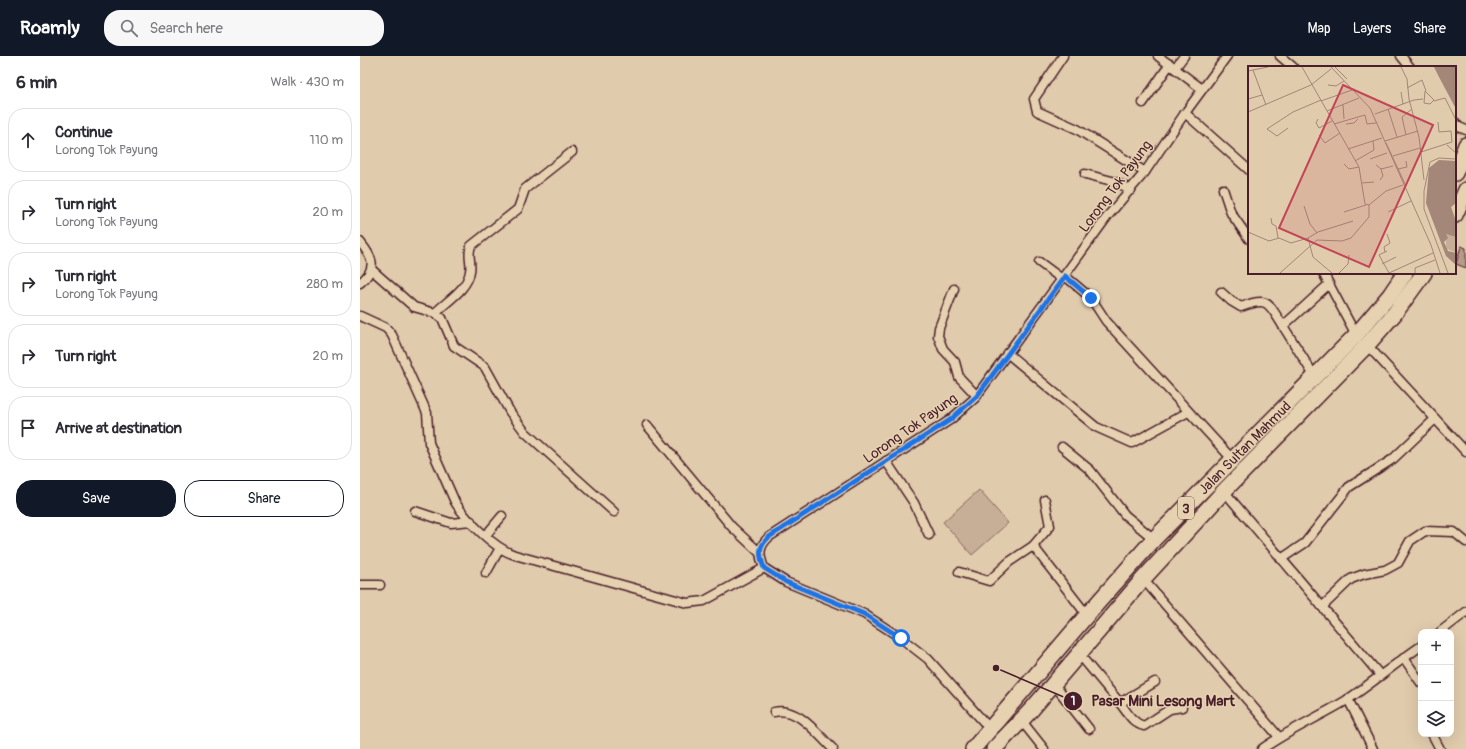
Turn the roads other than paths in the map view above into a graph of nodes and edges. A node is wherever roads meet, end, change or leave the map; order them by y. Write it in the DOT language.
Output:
graph roads {
  1 [pos="1063,56"];
  2 [pos="1158,56"];
  3 [pos="1184,56"];
  4 [pos="1227,56"];
  5 [pos="1280,56"];
  6 [pos="1400,56"];
  7 [pos="1172,66"];
  8 [pos="1292,66"];
  9 [pos="1409,66"];
  10 [pos="1202,89"];
  11 [pos="1143,103"];
  12 [pos="1185,113"];
  13 [pos="1456,123"];
  14 [pos="1466,130"];
  15 [pos="1466,146"];
  16 [pos="572,152"];
  17 [pos="1247,165"];
  18 [pos="1456,171"];
  19 [pos="1145,172"];
  20 [pos="1085,174"];
  21 [pos="1223,189"];
  22 [pos="1130,190"];
  23 [pos="1466,190"];
  24 [pos="1456,213"];
  25 [pos="1248,238"];
  26 [pos="360,242"];
  27 [pos="1039,262"];
  28 [pos="372,270"];
  29 [pos="1324,274"];
  30 [pos="1404,274"];
  31 [pos="1423,274"];
  32 [pos="1063,278"];
  33 [pos="360,282"];
  34 [pos="1329,284"];
  35 [pos="954,288"];
  36 [pos="1221,292"];
  37 [pos="435,313"];
  38 [pos="360,316"];
  39 [pos="1283,326"];
  40 [pos="1356,335"];
  41 [pos="1367,345"];
  42 [pos="1007,353"];
  43 [pos="1315,377"];
  44 [pos="977,396"];
  45 [pos="1188,412"];
  46 [pos="1435,418"];
  47 [pos="647,425"];
  48 [pos="1062,447"];
  49 [pos="1466,452"];
  50 [pos="1233,460"];
  51 [pos="886,461"];
  52 [pos="1224,491"];
  53 [pos="1045,500"];
  54 [pos="416,511"];
  55 [pos="614,512"];
  56 [pos="502,516"];
  57 [pos="471,521"];
  58 [pos="486,535"];
  59 [pos="929,535"];
  60 [pos="1154,539"];
  61 [pos="1466,542"];
  62 [pos="1033,546"];
  63 [pos="500,548"];
  64 [pos="759,552"];
  65 [pos="1281,559"];
  66 [pos="764,568"];
  67 [pos="959,572"];
  68 [pos="486,574"];
  69 [pos="1142,579"];
  70 [pos="360,585"];
  71 [pos="380,585"];
  72 [pos="1322,607"];
  73 [pos="1466,612"];
  74 [pos="1087,615"];
  75 [pos="1444,629"];
  76 [pos="1418,648"];
  77 [pos="1079,654"];
  78 [pos="1404,658"];
  79 [pos="1380,676"];
  80 [pos="1418,679"];
  81 [pos="1155,682"];
  82 [pos="1053,683"];
  83 [pos="1018,695"];
  84 [pos="1348,699"];
  85 [pos="1120,704"];
  86 [pos="1182,707"];
  87 [pos="1032,709"];
  88 [pos="774,712"];
  89 [pos="1021,720"];
  90 [pos="990,729"];
  91 [pos="1090,729"];
  92 [pos="1279,737"];
  93 [pos="1434,737"];
  94 [pos="833,749"];
  95 [pos="974,749"];
  96 [pos="994,749"];
  97 [pos="1044,749"];
  98 [pos="1262,749"];
  99 [pos="1374,749"];
  100 [pos="1440,749"];
  1 -- 19 [label="street"];
  2 -- 7 [label="street"];
  3 -- 7 [label="street"];
  4 -- 10 [label="street, Lorong Tok Payung"];
  5 -- 8 [label="street"];
  6 -- 9 [label="street"];
  7 -- 10 [label="street"];
  7 -- 11 [label="street"];
  10 -- 12 [label="street, Lorong Tok Payung"];
  12 -- 17 [label="street"];
  12 -- 19 [label="street, Lorong Tok Payung"];
  13 -- 14 [label="street"];
  15 -- 18 [label="highway"];
  16 -- 37 [label="street"];
  19 -- 22 [label="street, Lorong Tok Payung"];
  20 -- 22 [label="street"];
  21 -- 25 [label="street"];
  22 -- 32 [label="street, Lorong Tok Payung"];
  23 -- 24 [label="highway"];
  26 -- 28 [label="street"];
  27 -- 32 [label="street"];
  28 -- 33 [label="street"];
  28 -- 37 [label="street"];
  29 -- 34 [label="street"];
  30 -- 40 [label="highway, Jalan Sultan Mahmud / 3"];
  31 -- 41 [label="highway, Jalan Sultan Mahmud / 3"];
  32 -- 42 [label="street, Lorong Tok Payung"];
  32 -- 45 [label="street"];
  34 -- 39 [label="street"];
  34 -- 40 [label="street"];
  35 -- 44 [label="street"];
  36 -- 39 [label="street"];
  37 -- 55 [label="street"];
  38 -- 57 [label="street"];
  39 -- 43 [label="street"];
  40 -- 43 [label="highway, Jalan Sultan Mahmud / 3"];
  41 -- 46 [label="street"];
  41 -- 52 [label="highway, Jalan Sultan Mahmud / 3"];
  42 -- 44 [label="street, Lorong Tok Payung"];
  42 -- 45 [label="street"];
  43 -- 50 [label="highway, Jalan Sultan Mahmud / 3"];
  44 -- 51 [label="street, Lorong Tok Payung"];
  45 -- 50 [label="street"];
  46 -- 49 [label="street"];
  46 -- 65 [label="street"];
  47 -- 64 [label="street"];
  48 -- 60 [label="street"];
  50 -- 60 [label="highway, Jalan Sultan Mahmud / 3"];
  51 -- 59 [label="street"];
  51 -- 64 [label="street, Lorong Tok Payung"];
  52 -- 65 [label="street"];
  52 -- 69 [label="highway, Jalan Sultan Mahmud / 3"];
  53 -- 62 [label="street"];
  54 -- 57 [label="street"];
  56 -- 58 [label="street"];
  57 -- 58 [label="street"];
  58 -- 63 [label="street"];
  60 -- 74 [label="highway, Jalan Sultan Mahmud / 3"];
  61 -- 72 [label="street"];
  62 -- 67 [label="street"];
  62 -- 74 [label="street"];
  63 -- 66 [label="street"];
  63 -- 68 [label="street"];
  64 -- 66 [label="street"];
  65 -- 72 [label="street"];
  66 -- 90 [label="street"];
  69 -- 77 [label="highway, Jalan Sultan Mahmud / 3"];
  69 -- 92 [label="street"];
  70 -- 71 [label="street"];
  72 -- 79 [label="street"];
  73 -- 75 [label="street"];
  74 -- 83 [label="highway, Jalan Sultan Mahmud / 3"];
  76 -- 78 [label="street"];
  77 -- 82 [label="highway, Jalan Sultan Mahmud / 3"];
  77 -- 85 [label="street"];
  78 -- 79 [label="street"];
  78 -- 80 [label="street"];
  79 -- 84 [label="street"];
  81 -- 85 [label="street"];
  82 -- 87 [label="highway, Jalan Sultan Mahmud / 3"];
  82 -- 91 [label="street"];
  83 -- 87 [label="highway"];
  83 -- 90 [label="highway, Jalan Sultan Mahmud / 3"];
  84 -- 92 [label="street"];
  84 -- 99 [label="street"];
  85 -- 86 [label="street"];
  87 -- 89 [label="highway, Jalan Sultan Mahmud / 3"];
  88 -- 94 [label="street"];
  89 -- 96 [label="highway, Jalan Sultan Mahmud / 3"];
  89 -- 97 [label="street"];
  90 -- 95 [label="highway, Jalan Sultan Mahmud / 3"];
  92 -- 98 [label="street"];
  93 -- 100 [label="street"];
}
